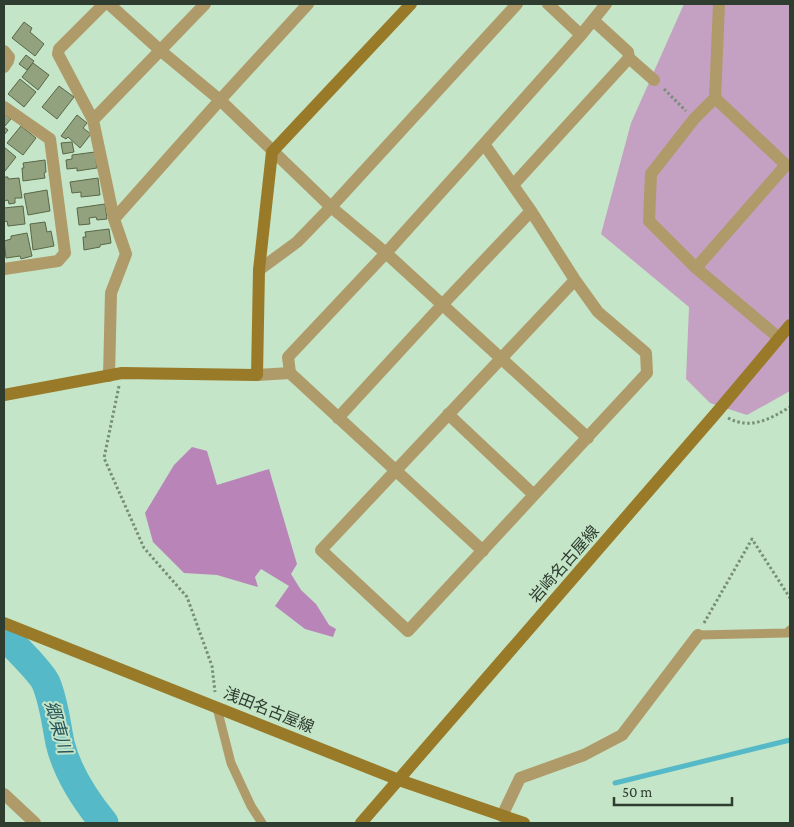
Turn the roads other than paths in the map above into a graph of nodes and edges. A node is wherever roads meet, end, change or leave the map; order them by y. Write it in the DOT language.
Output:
graph roads {
  1 [pos="104,4"];
  2 [pos="109,4"];
  3 [pos="205,4"];
  4 [pos="308,4"];
  5 [pos="411,4"];
  6 [pos="518,4"];
  7 [pos="548,4"];
  8 [pos="606,4"];
  9 [pos="719,4"];
  10 [pos="593,20"];
  11 [pos="581,35"];
  12 [pos="4,51"];
  13 [pos="161,51"];
  14 [pos="629,58"];
  15 [pos="4,67"];
  16 [pos="654,80"];
  17 [pos="715,98"];
  18 [pos="220,100"];
  19 [pos="4,107"];
  20 [pos="94,120"];
  21 [pos="484,144"];
  22 [pos="272,152"];
  23 [pos="513,185"];
  24 [pos="331,207"];
  25 [pos="531,211"];
  26 [pos="114,219"];
  27 [pos="386,253"];
  28 [pos="696,268"];
  29 [pos="4,269"];
  30 [pos="260,270"];
  31 [pos="575,280"];
  32 [pos="442,305"];
  33 [pos="790,325"];
  34 [pos="779,338"];
  35 [pos="500,359"];
  36 [pos="290,373"];
  37 [pos="116,375"];
  38 [pos="257,375"];
  39 [pos="4,395"];
  40 [pos="448,414"];
  41 [pos="338,418"];
  42 [pos="588,438"];
  43 [pos="395,471"];
  44 [pos="534,495"];
  45 [pos="483,550"];
  46 [pos="4,623"];
  47 [pos="790,630"];
  48 [pos="698,635"];
  49 [pos="217,708"];
  50 [pos="399,780"];
  51 [pos="4,794"];
  52 [pos="502,820"];
  53 [pos="35,823"];
  54 [pos="262,823"];
  55 [pos="361,823"];
  56 [pos="524,823"];
  1 -- 20 [label="street"];
  2 -- 13 [label="street"];
  3 -- 13 [label="street"];
  4 -- 18 [label="street"];
  5 -- 22 [label="main road"];
  6 -- 24 [label="street"];
  7 -- 11 [label="street"];
  8 -- 10 [label="street"];
  9 -- 17 [label="street"];
  10 -- 11 [label="street"];
  10 -- 14 [label="street"];
  11 -- 21 [label="street"];
  12 -- 15 [label="street"];
  13 -- 18 [label="street"];
  13 -- 20 [label="street"];
  14 -- 16 [label="street"];
  14 -- 23 [label="street"];
  17 -- 28 [label="street"];
  17 -- 28 [label="street"];
  18 -- 22 [label="street"];
  18 -- 26 [label="street"];
  19 -- 29 [label="street"];
  20 -- 26 [label="street"];
  21 -- 23 [label="street"];
  21 -- 27 [label="street"];
  22 -- 24 [label="street"];
  22 -- 30 [label="main road"];
  23 -- 25 [label="street"];
  24 -- 27 [label="street"];
  24 -- 30 [label="street"];
  25 -- 31 [label="street"];
  25 -- 32 [label="street"];
  26 -- 37 [label="street"];
  27 -- 32 [label="street"];
  27 -- 36 [label="street"];
  28 -- 34 [label="street"];
  30 -- 38 [label="main road"];
  31 -- 35 [label="street"];
  31 -- 42 [label="street"];
  32 -- 35 [label="street"];
  32 -- 41 [label="street"];
  33 -- 34 [label="main road, 岩崎名古屋線"];
  34 -- 50 [label="main road, 岩崎名古屋線"];
  35 -- 40 [label="street"];
  35 -- 42 [label="street"];
  36 -- 38 [label="street"];
  36 -- 41 [label="street"];
  37 -- 38 [label="main road"];
  37 -- 39 [label="main road"];
  40 -- 43 [label="street"];
  40 -- 44 [label="street"];
  41 -- 43 [label="street"];
  42 -- 44 [label="street"];
  43 -- 45 [label="street"];
  43 -- 45 [label="street"];
  44 -- 45 [label="street"];
  46 -- 49 [label="main road, 浅田名古屋線"];
  47 -- 48 [label="lane"];
  48 -- 52 [label="street"];
  49 -- 50 [label="main road, 浅田名古屋線"];
  49 -- 54 [label="lane"];
  50 -- 52 [label="main road, 浅田名古屋線"];
  50 -- 55 [label="main road, 岩崎名古屋線"];
  51 -- 53 [label="street"];
  52 -- 56 [label="main road, 浅田名古屋線"];
}
